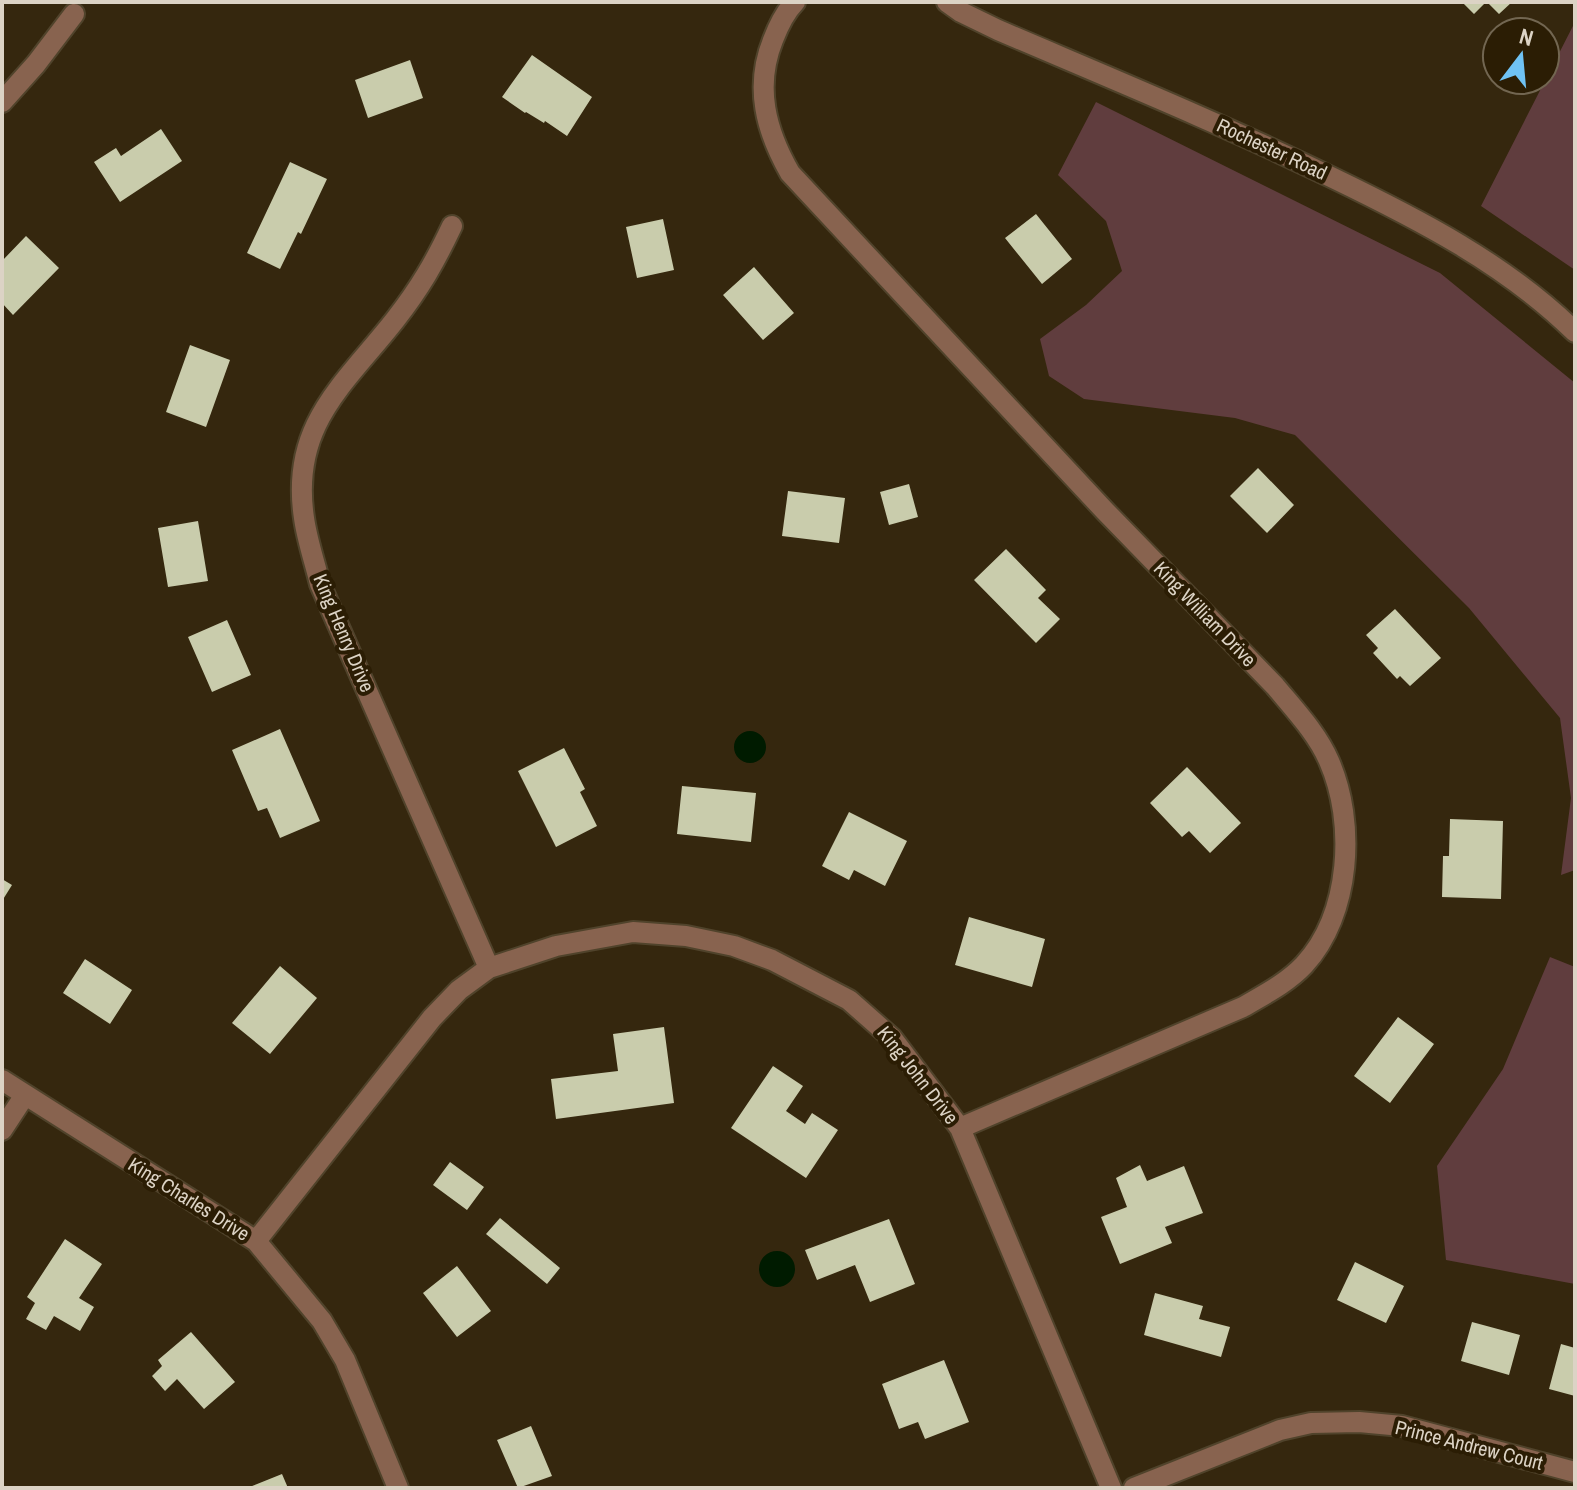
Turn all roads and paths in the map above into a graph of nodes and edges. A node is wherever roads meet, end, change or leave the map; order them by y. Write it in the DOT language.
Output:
graph roads {
  1 [pos="795,2"];
  2 [pos="947,2"];
  3 [pos="74,14"];
  4 [pos="2,102"];
  5 [pos="452,226"];
  6 [pos="1575,332"];
  7 [pos="489,968"];
  8 [pos="2,1080"];
  9 [pos="25,1095"];
  10 [pos="960,1128"];
  11 [pos="2,1130"];
  12 [pos="256,1241"];
  13 [pos="1575,1472"];
  14 [pos="398,1488"];
  15 [pos="1111,1488"];
  16 [pos="1134,1488"];
  1 -- 10 [label="street, King William Drive"];
  2 -- 6 [label="street, Rochester Road"];
  3 -- 4 [label="street"];
  5 -- 7 [label="street, King Henry Drive"];
  7 -- 10 [label="street, King John Drive"];
  7 -- 12 [label="street, King John Drive"];
  8 -- 9 [label="street, King Charles Drive"];
  9 -- 11 [label="street"];
  9 -- 12 [label="street, King Charles Drive"];
  10 -- 15 [label="street, King John Drive"];
  12 -- 14 [label="street, King Charles Drive"];
  13 -- 16 [label="street, Prince Andrew Court"];
}
